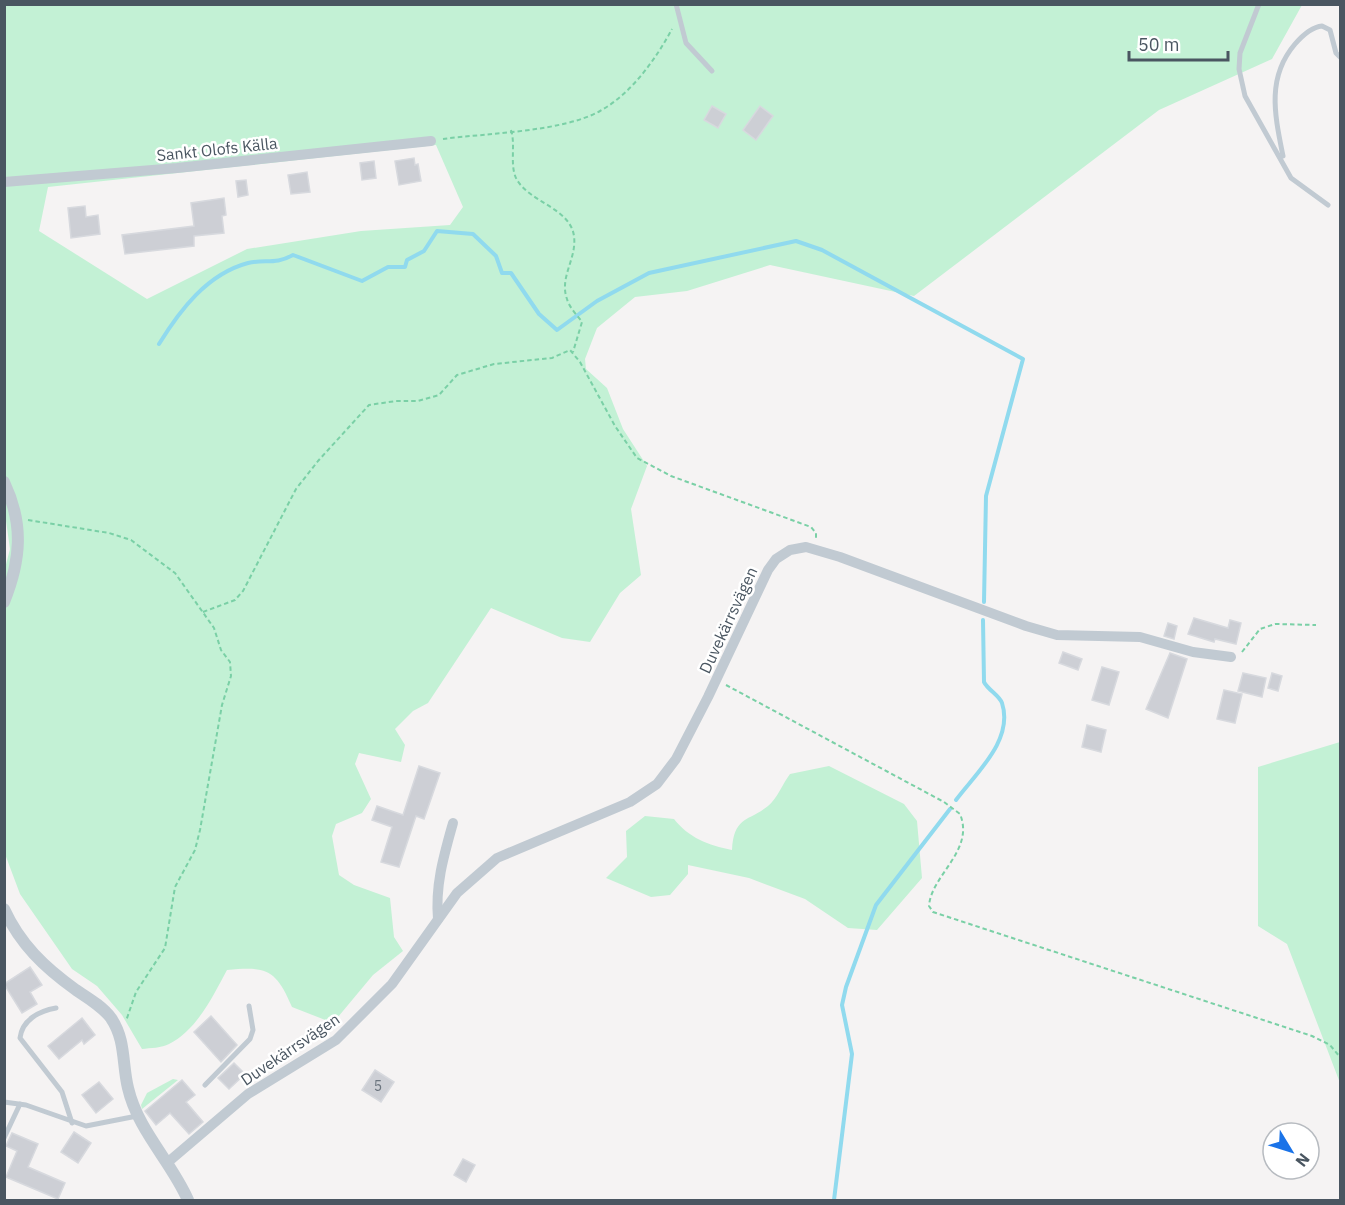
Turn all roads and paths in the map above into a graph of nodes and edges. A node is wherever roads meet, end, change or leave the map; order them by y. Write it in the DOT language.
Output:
graph roads {
  1 [pos="676,4"];
  2 [pos="1259,4"];
  3 [pos="679,16"];
  4 [pos="1341,57"];
  5 [pos="712,71"];
  6 [pos="511,130"];
  7 [pos="431,141"];
  8 [pos="1284,164"];
  9 [pos="4,182"];
  10 [pos="1328,205"];
  11 [pos="573,352"];
  12 [pos="4,482"];
  13 [pos="18,520"];
  14 [pos="811,549"];
  15 [pos="4,562"];
  16 [pos="17,566"];
  17 [pos="4,602"];
  18 [pos="203,612"];
  19 [pos="1316,625"];
  20 [pos="1231,657"];
  21 [pos="716,680"];
  22 [pos="453,823"];
  23 [pos="4,909"];
  24 [pos="438,919"];
  25 [pos="249,1006"];
  26 [pos="56,1008"];
  27 [pos="117,1029"];
  28 [pos="1341,1057"];
  29 [pos="205,1085"];
  30 [pos="4,1102"];
  31 [pos="20,1104"];
  32 [pos="137,1116"];
  33 [pos="72,1123"];
  34 [pos="4,1138"];
  35 [pos="167,1162"];
  36 [pos="188,1200"];
  1 -- 3 [label="lane"];
  2 -- 8 [label="lane"];
  3 -- 5 [label="lane"];
  3 -- 6 [label="path"];
  4 -- 8 [label="lane"];
  6 -- 7 [label="path"];
  6 -- 11 [label="path"];
  7 -- 9 [label="street, Sankt Olofs Källa"];
  8 -- 10 [label="lane"];
  11 -- 14 [label="path"];
  11 -- 18 [label="path"];
  12 -- 13 [label="street"];
  13 -- 16 [label="street"];
  13 -- 18 [label="path"];
  14 -- 20 [label="street, Duvekärrsvägen"];
  14 -- 21 [label="street, Duvekärrsvägen"];
  15 -- 16 [label="street"];
  16 -- 17 [label="street"];
  18 -- 27 [label="path"];
  19 -- 20 [label="path"];
  21 -- 24 [label="street, Duvekärrsvägen"];
  21 -- 28 [label="path"];
  22 -- 24 [label="street"];
  23 -- 27 [label="street"];
  24 -- 35 [label="street, Duvekärrsvägen"];
  25 -- 29 [label="lane"];
  26 -- 33 [label="lane"];
  27 -- 32 [label="street"];
  30 -- 31 [label="lane"];
  31 -- 33 [label="lane"];
  31 -- 34 [label="lane"];
  32 -- 33 [label="lane"];
  32 -- 35 [label="street"];
  35 -- 36 [label="street"];
}
